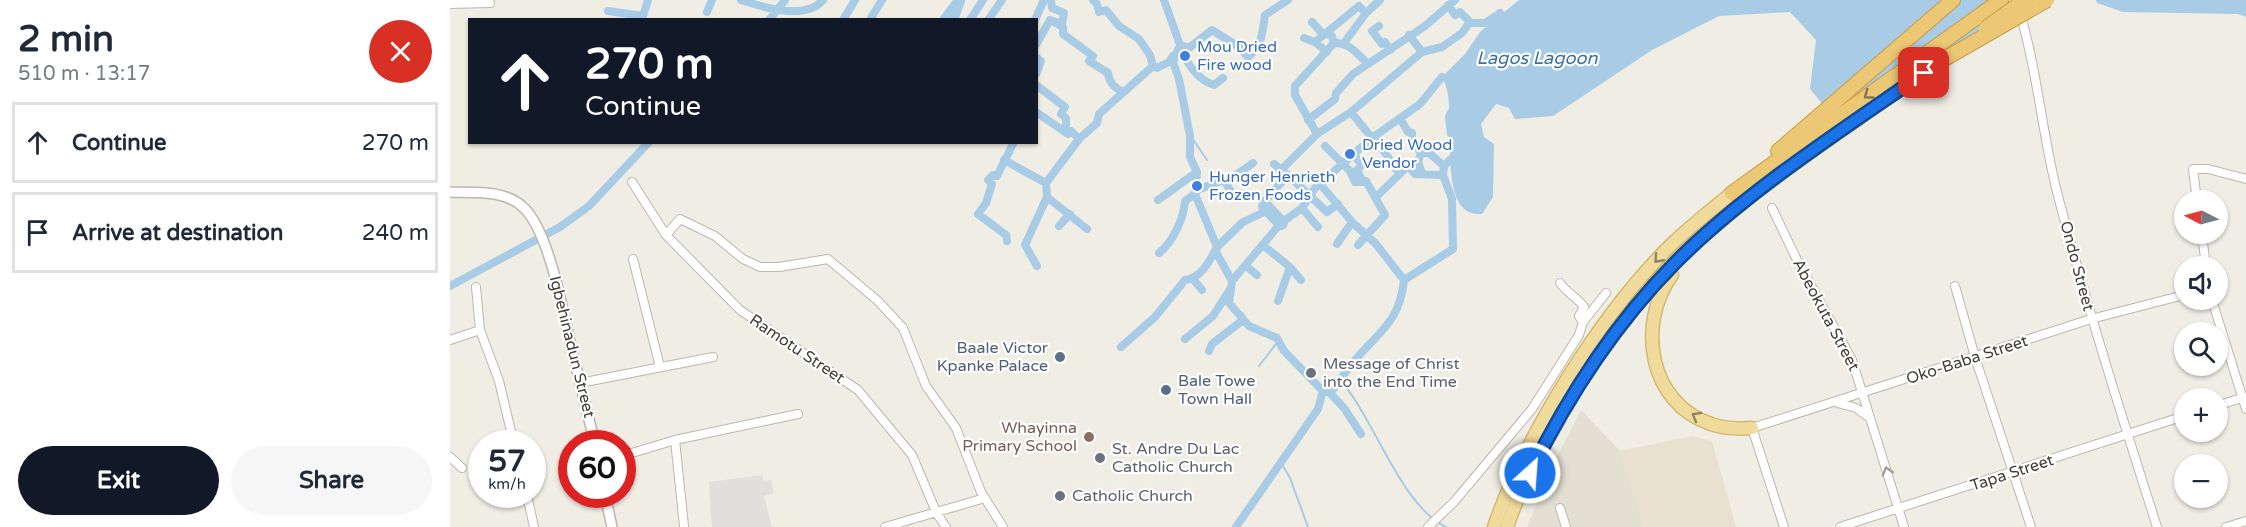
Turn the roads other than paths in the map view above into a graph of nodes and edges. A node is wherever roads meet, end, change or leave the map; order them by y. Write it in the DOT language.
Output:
graph roads {
  1 [pos="1953,0"];
  2 [pos="2001,0"];
  3 [pos="2017,0"];
  4 [pos="2025,0"];
  5 [pos="2047,0"];
  6 [pos="490,3"];
  7 [pos="450,4"];
  8 [pos="1941,61"];
  9 [pos="2246,179"];
  10 [pos="632,182"];
  11 [pos="2196,190"];
  12 [pos="450,192"];
  13 [pos="1732,193"];
  14 [pos="1772,208"];
  15 [pos="666,235"];
  16 [pos="1694,245"];
  17 [pos="633,259"];
  18 [pos="1560,283"];
  19 [pos="1955,286"];
  20 [pos="476,287"];
  21 [pos="1606,292"];
  22 [pos="2174,298"];
  23 [pos="2215,310"];
  24 [pos="2091,319"];
  25 [pos="1583,322"];
  26 [pos="480,330"];
  27 [pos="450,340"];
  28 [pos="713,357"];
  29 [pos="1975,357"];
  30 [pos="660,366"];
  31 [pos="580,383"];
  32 [pos="1863,394"];
  33 [pos="2244,398"];
  34 [pos="1836,402"];
  35 [pos="2228,403"];
  36 [pos="2246,409"];
  37 [pos="798,414"];
  38 [pos="1871,419"];
  39 [pos="2174,419"];
  40 [pos="1752,428"];
  41 [pos="510,430"];
  42 [pos="592,430"];
  43 [pos="2127,434"];
  44 [pos="675,441"];
  45 [pos="636,452"];
  46 [pos="450,457"];
  47 [pos="462,468"];
  48 [pos="2014,473"];
  49 [pos="984,498"];
  50 [pos="530,508"];
  51 [pos="608,508"];
  52 [pos="1560,508"];
  53 [pos="1898,508"];
  54 [pos="937,514"];
  55 [pos="2246,521"];
  56 [pos="1501,524"];
  57 [pos="1429,525"];
  58 [pos="684,526"];
  59 [pos="534,527"];
  60 [pos="612,527"];
  61 [pos="885,527"];
  62 [pos="946,527"];
  63 [pos="1003,527"];
  64 [pos="1566,527"];
  65 [pos="1784,527"];
  66 [pos="1840,527"];
  67 [pos="1904,527"];
  68 [pos="2031,527"];
  69 [pos="2157,527"];
  70 [pos="2226,527"];
  1 -- 13 [label="highway"];
  2 -- 13 [label="highway, one-way"];
  3 -- 24 [label="street, Ondo Street"];
  4 -- 8 [label="highway, bridge"];
  5 -- 8 [label="highway, bridge"];
  6 -- 7 [label="street"];
  8 -- 16 [label="main road"];
  9 -- 11 [label="street"];
  10 -- 15 [label="street, Ramotu Street"];
  12 -- 31 [label="street, Igbehinadun Street"];
  13 -- 56 [label="main road, one-way"];
  14 -- 32 [label="street, Abeokuta Street"];
  15 -- 49 [label="street"];
  15 -- 54 [label="street, Ramotu Street"];
  40 -- 16 [label="main road, one-way"];
  16 -- 56 [label="main road"];
  17 -- 30 [label="street"];
  18 -- 25 [label="street"];
  19 -- 29 [label="street"];
  20 -- 26 [label="street"];
  21 -- 25 [label="street"];
  22 -- 24 [label="street, Oko-Baba Street"];
  23 -- 33 [label="street"];
  24 -- 29 [label="street, Oko-Baba Street"];
  24 -- 43 [label="street, Ondo Street"];
  25 -- 57 [label="street"];
  26 -- 27 [label="street"];
  26 -- 41 [label="street"];
  28 -- 30 [label="street"];
  29 -- 32 [label="street, Oko-Baba Street"];
  29 -- 48 [label="street"];
  30 -- 31 [label="street"];
  31 -- 42 [label="street, Igbehinadun Street"];
  32 -- 34 [label="street, Oko-Baba Street"];
  32 -- 38 [label="street, Abeokuta Street"];
  33 -- 35 [label="street"];
  33 -- 36 [label="street"];
  34 -- 38 [label="street"];
  34 -- 40 [label="street, Oko-Baba Street"];
  37 -- 44 [label="street"];
  53 -- 38 [label="street, Abeokuta Street, one-way"];
  39 -- 43 [label="street, Tapa Street"];
  40 -- 65 [label="street"];
  43 -- 48 [label="street, Tapa Street"];
  43 -- 69 [label="street, Ondo Street"];
  44 -- 45 [label="street"];
  44 -- 58 [label="street"];
  46 -- 47 [label="street"];
  48 -- 53 [label="street, Tapa Street"];
  48 -- 68 [label="street"];
  49 -- 54 [label="street"];
  49 -- 63 [label="street"];
  50 -- 59 [label="street"];
  51 -- 60 [label="street"];
  52 -- 64 [label="street"];
  53 -- 66 [label="street, Tapa Street"];
  53 -- 67 [label="street, Abeokuta Street"];
  54 -- 61 [label="street"];
  54 -- 62 [label="street, Ramotu Street"];
  55 -- 70 [label="street"];
}
